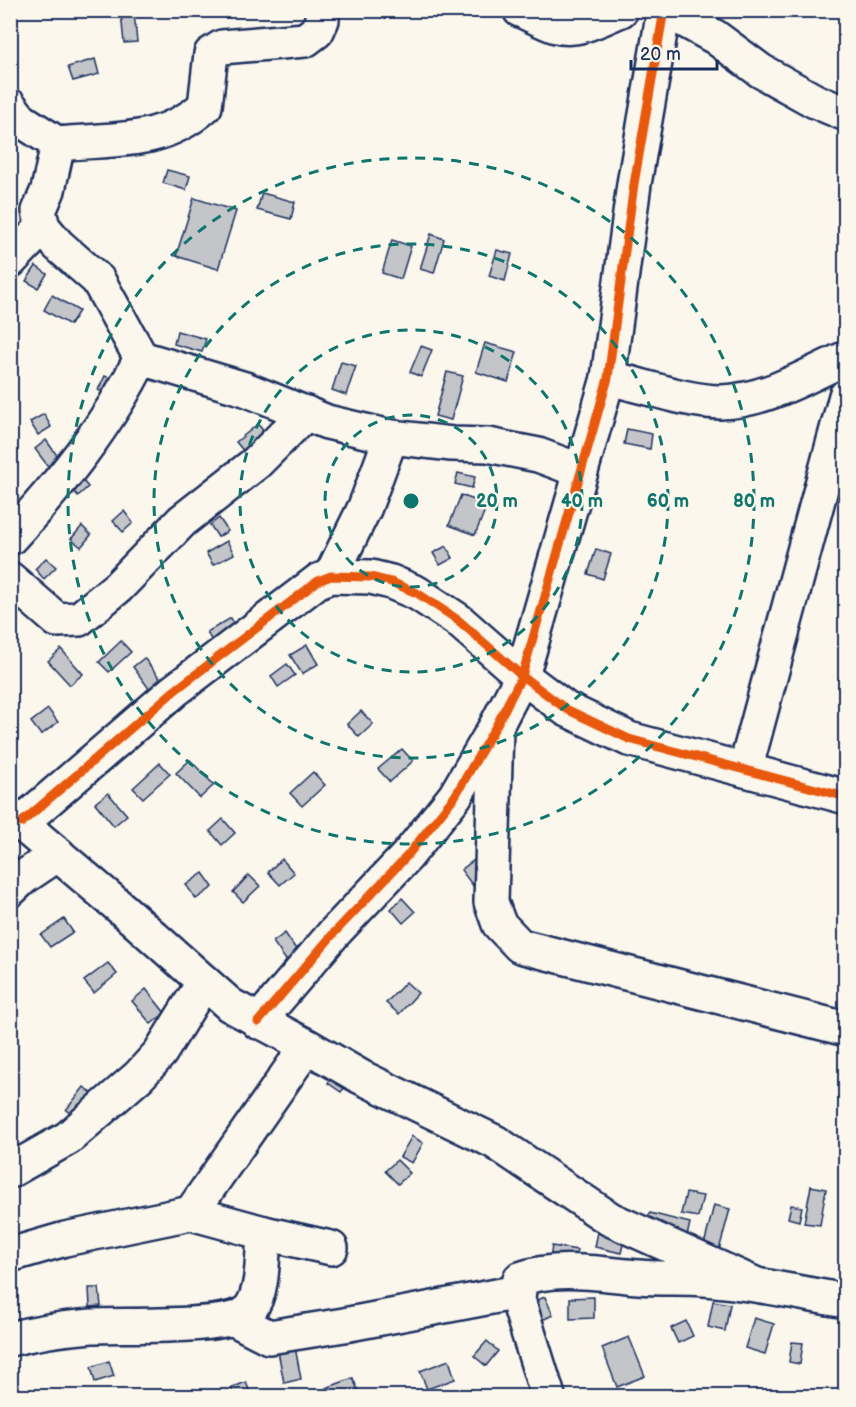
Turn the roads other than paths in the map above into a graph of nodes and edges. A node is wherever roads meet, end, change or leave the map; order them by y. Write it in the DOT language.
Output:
graph roads {
  1 [pos="322,10"];
  2 [pos="520,10"];
  3 [pos="621,10"];
  4 [pos="682,14"];
  5 [pos="10,106"];
  6 [pos="846,114"];
  7 [pos="58,144"];
  8 [pos="43,227"];
  9 [pos="10,261"];
  10 [pos="141,358"];
  11 [pos="846,358"];
  12 [pos="608,378"];
  13 [pos="846,396"];
  14 [pos="306,413"];
  15 [pos="391,437"];
  16 [pos="581,471"];
  17 [pos="10,538"];
  18 [pos="331,576"];
  19 [pos="10,579"];
  20 [pos="522,676"];
  21 [pos="496,726"];
  22 [pos="745,770"];
  23 [pos="846,797"];
  24 [pos="16,818"];
  25 [pos="58,854"];
  26 [pos="10,890"];
  27 [pos="204,982"];
  28 [pos="258,1022"];
  29 [pos="846,1029"];
  30 [pos="307,1046"];
  31 [pos="10,1171"];
  32 [pos="191,1213"];
  33 [pos="264,1233"];
  34 [pos="331,1248"];
  35 [pos="10,1255"];
  36 [pos="757,1285"];
  37 [pos="518,1292"];
  38 [pos="846,1301"];
  39 [pos="234,1319"];
  40 [pos="10,1339"];
  41 [pos="548,1396"];
  1 -- 7 [label="street"];
  2 -- 3 [label="street"];
  4 -- 6 [label="street"];
  4 -- 12 [label="street"];
  5 -- 7 [label="street"];
  7 -- 8 [label="street"];
  8 -- 9 [label="street"];
  8 -- 10 [label="street"];
  10 -- 14 [label="street"];
  10 -- 17 [label="street"];
  11 -- 12 [label="street"];
  12 -- 16 [label="street"];
  13 -- 22 [label="street"];
  14 -- 15 [label="street"];
  14 -- 19 [label="street"];
  15 -- 16 [label="street"];
  15 -- 18 [label="street"];
  16 -- 20 [label="street"];
  18 -- 20 [label="street"];
  18 -- 24 [label="street"];
  20 -- 21 [label="street"];
  20 -- 22 [label="street"];
  21 -- 28 [label="street"];
  21 -- 29 [label="street"];
  22 -- 23 [label="street"];
  24 -- 25 [label="street"];
  25 -- 26 [label="street"];
  25 -- 27 [label="street"];
  27 -- 28 [label="street"];
  27 -- 31 [label="street"];
  28 -- 30 [label="street"];
  30 -- 32 [label="street"];
  30 -- 36 [label="street"];
  32 -- 33 [label="street"];
  32 -- 35 [label="street"];
  33 -- 34 [label="street"];
  33 -- 39 [label="street"];
  36 -- 37 [label="street"];
  36 -- 38 [label="street"];
  37 -- 39 [label="street"];
  37 -- 41 [label="street"];
  39 -- 40 [label="street"];
}
